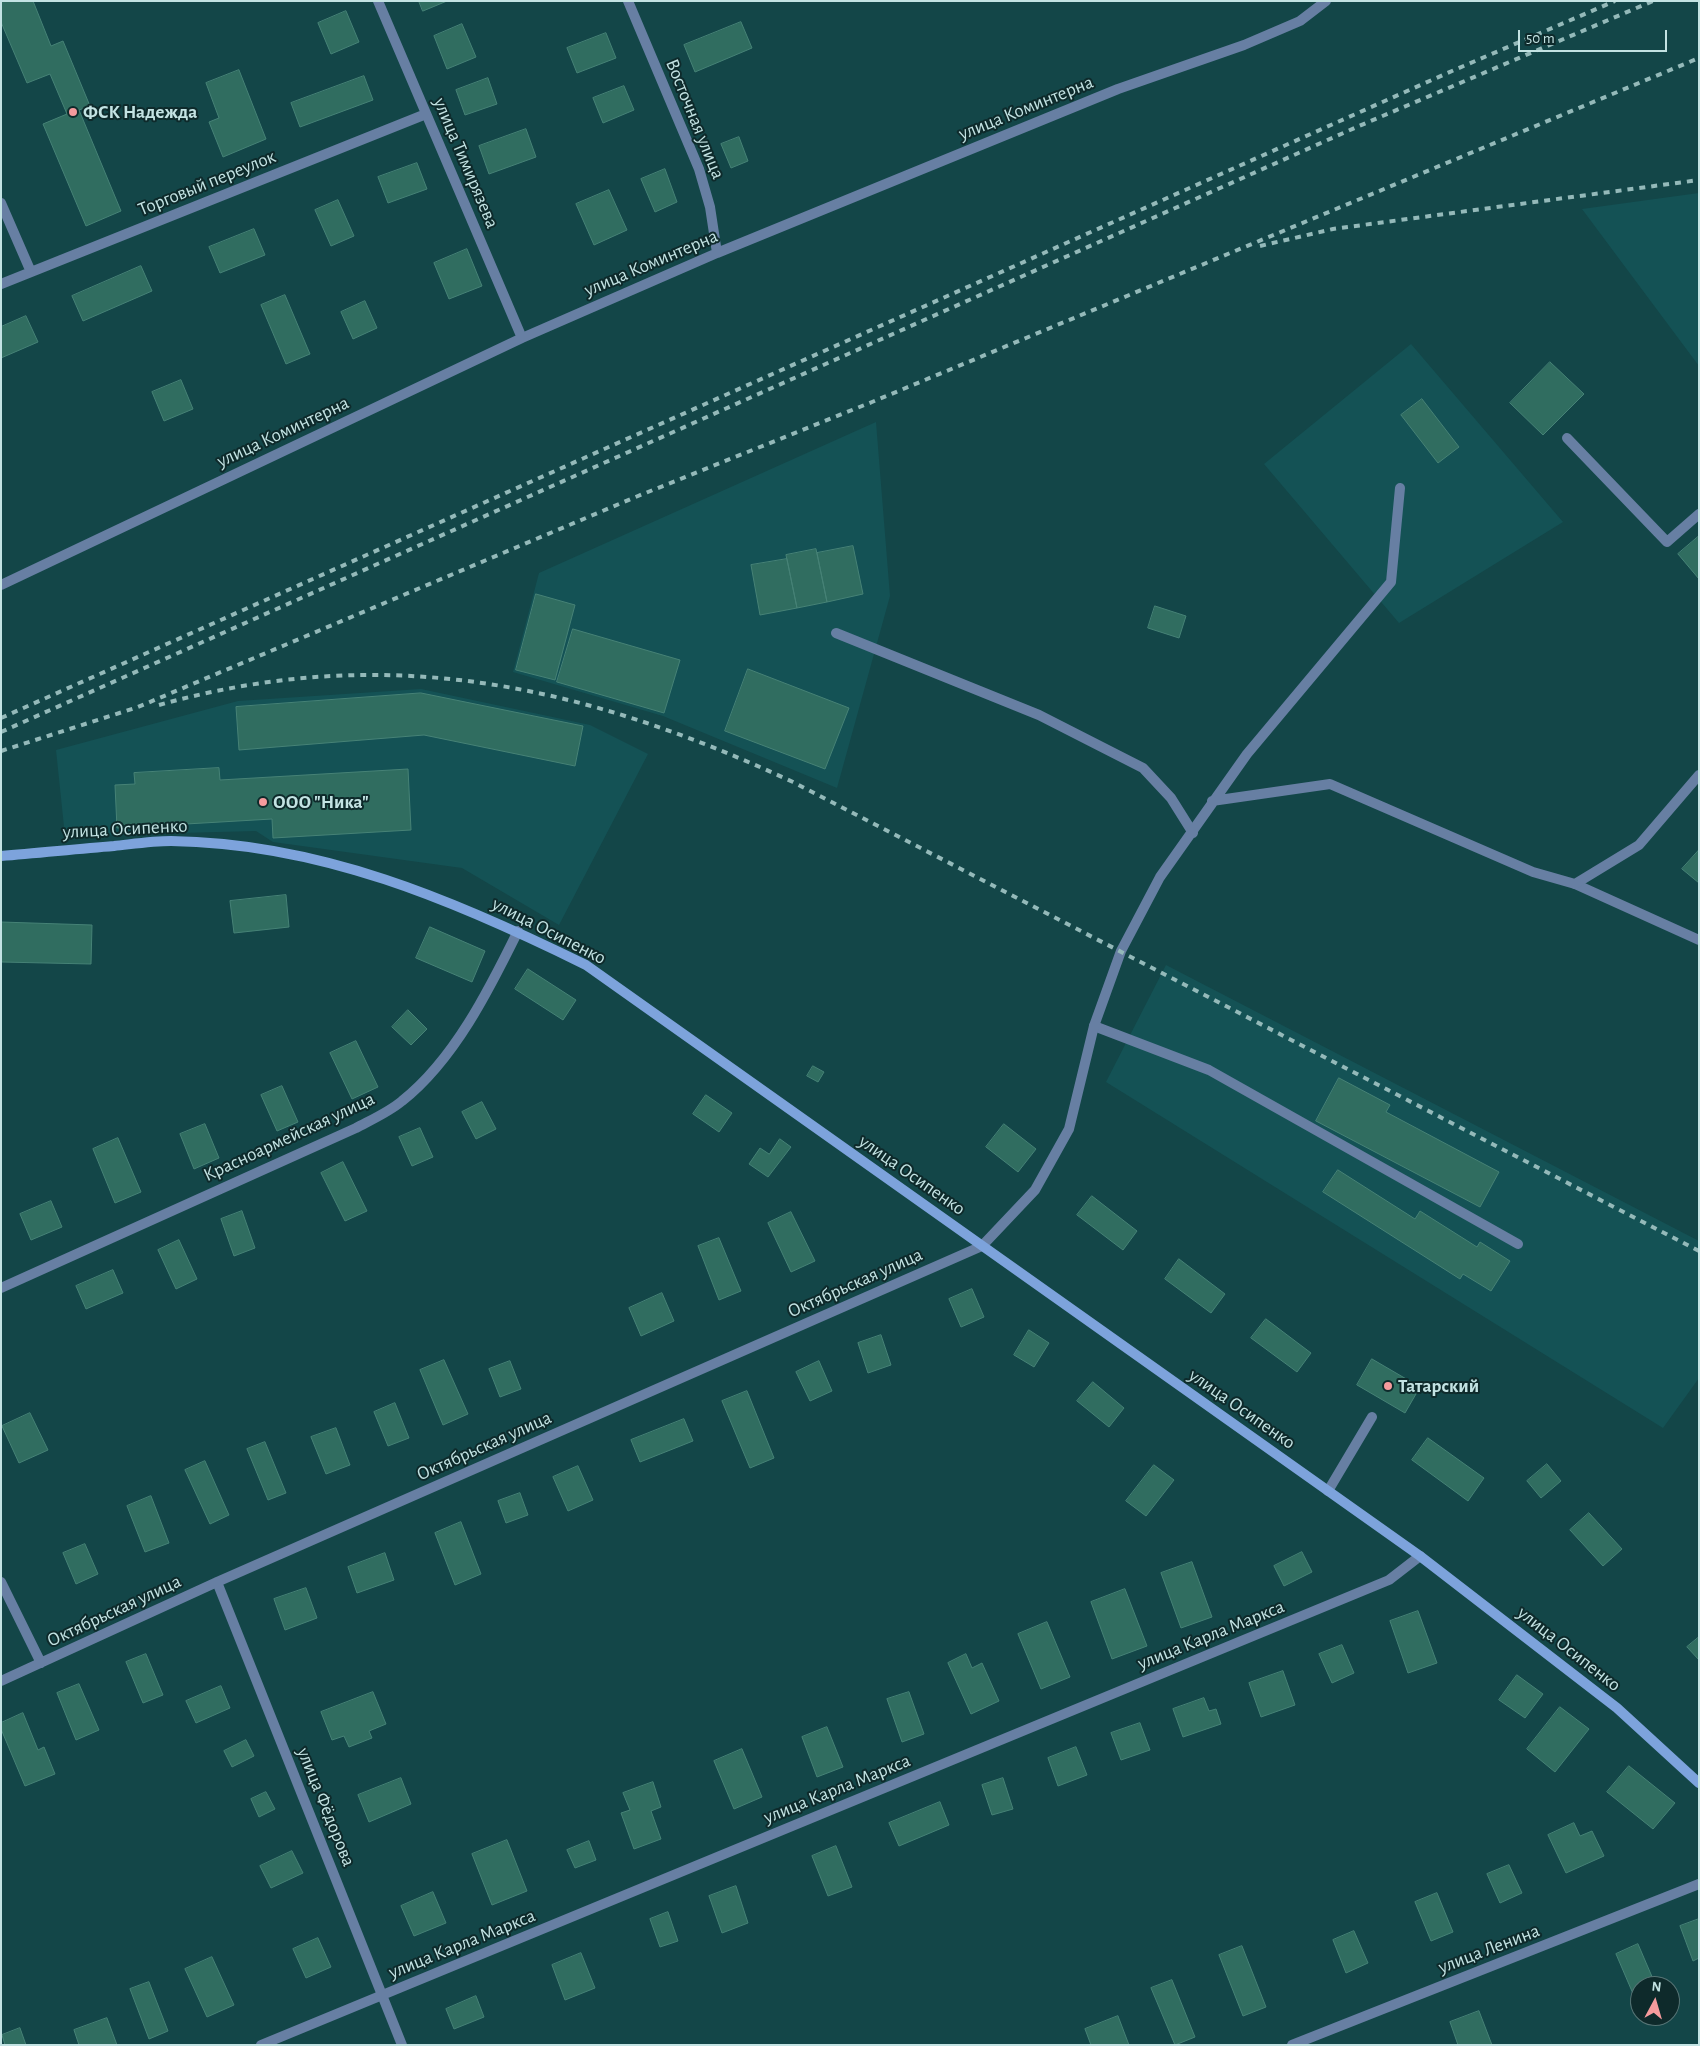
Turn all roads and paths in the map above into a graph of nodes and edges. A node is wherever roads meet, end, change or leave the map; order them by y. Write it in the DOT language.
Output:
graph roads {
  1 [pos="378,1"];
  2 [pos="628,1"];
  3 [pos="1326,1"];
  4 [pos="426,114"];
  5 [pos="1,203"];
  6 [pos="717,253"];
  7 [pos="31,272"];
  8 [pos="1,284"];
  9 [pos="522,338"];
  10 [pos="1567,438"];
  11 [pos="1400,488"];
  12 [pos="1699,514"];
  13 [pos="2,583"];
  14 [pos="836,633"];
  15 [pos="1699,776"];
  16 [pos="1212,801"];
  17 [pos="1193,833"];
  18 [pos="1,856"];
  19 [pos="1575,884"];
  20 [pos="518,931"];
  21 [pos="1699,940"];
  22 [pos="1094,1026"];
  23 [pos="1518,1244"];
  24 [pos="982,1246"];
  25 [pos="1,1288"];
  26 [pos="1372,1417"];
  27 [pos="1328,1491"];
  28 [pos="1420,1556"];
  29 [pos="1,1582"];
  30 [pos="217,1582"];
  31 [pos="41,1663"];
  32 [pos="1,1681"];
  33 [pos="1699,1783"];
  34 [pos="1699,1884"];
  35 [pos="382,1996"];
  36 [pos="261,2045"];
  37 [pos="402,2045"];
  38 [pos="1292,2045"];
  1 -- 4 [label="street, улица Тимирязева"];
  2 -- 6 [label="street, Восточная улица"];
  3 -- 6 [label="street, улица Коминтерна"];
  4 -- 7 [label="street, Торговый переулок"];
  4 -- 9 [label="street, улица Тимирязева"];
  5 -- 7 [label="street"];
  6 -- 9 [label="street, улица Коминтерна"];
  7 -- 8 [label="street, Торговый переулок"];
  9 -- 13 [label="street, улица Коминтерна"];
  10 -- 12 [label="street"];
  11 -- 16 [label="street"];
  14 -- 17 [label="street"];
  15 -- 19 [label="street"];
  16 -- 17 [label="street"];
  16 -- 19 [label="street"];
  17 -- 22 [label="street"];
  18 -- 20 [label="street, улица Осипенко"];
  19 -- 21 [label="street"];
  20 -- 24 [label="street, улица Осипенко"];
  20 -- 25 [label="street, Красноармейская улица"];
  22 -- 23 [label="street"];
  22 -- 24 [label="street"];
  24 -- 27 [label="street, улица Осипенко"];
  24 -- 30 [label="street, Октябрьская улица"];
  26 -- 27 [label="street"];
  27 -- 28 [label="street, улица Осипенко"];
  28 -- 33 [label="street, улица Осипенко"];
  28 -- 35 [label="street, улица Карла Маркса"];
  29 -- 31 [label="street"];
  30 -- 31 [label="street, Октябрьская улица"];
  30 -- 35 [label="street, улица Фёдорова"];
  31 -- 32 [label="street, Октябрьская улица"];
  34 -- 38 [label="street, улица Ленина"];
  35 -- 36 [label="street, улица Карла Маркса"];
  35 -- 37 [label="street, улица Фёдорова"];
}
